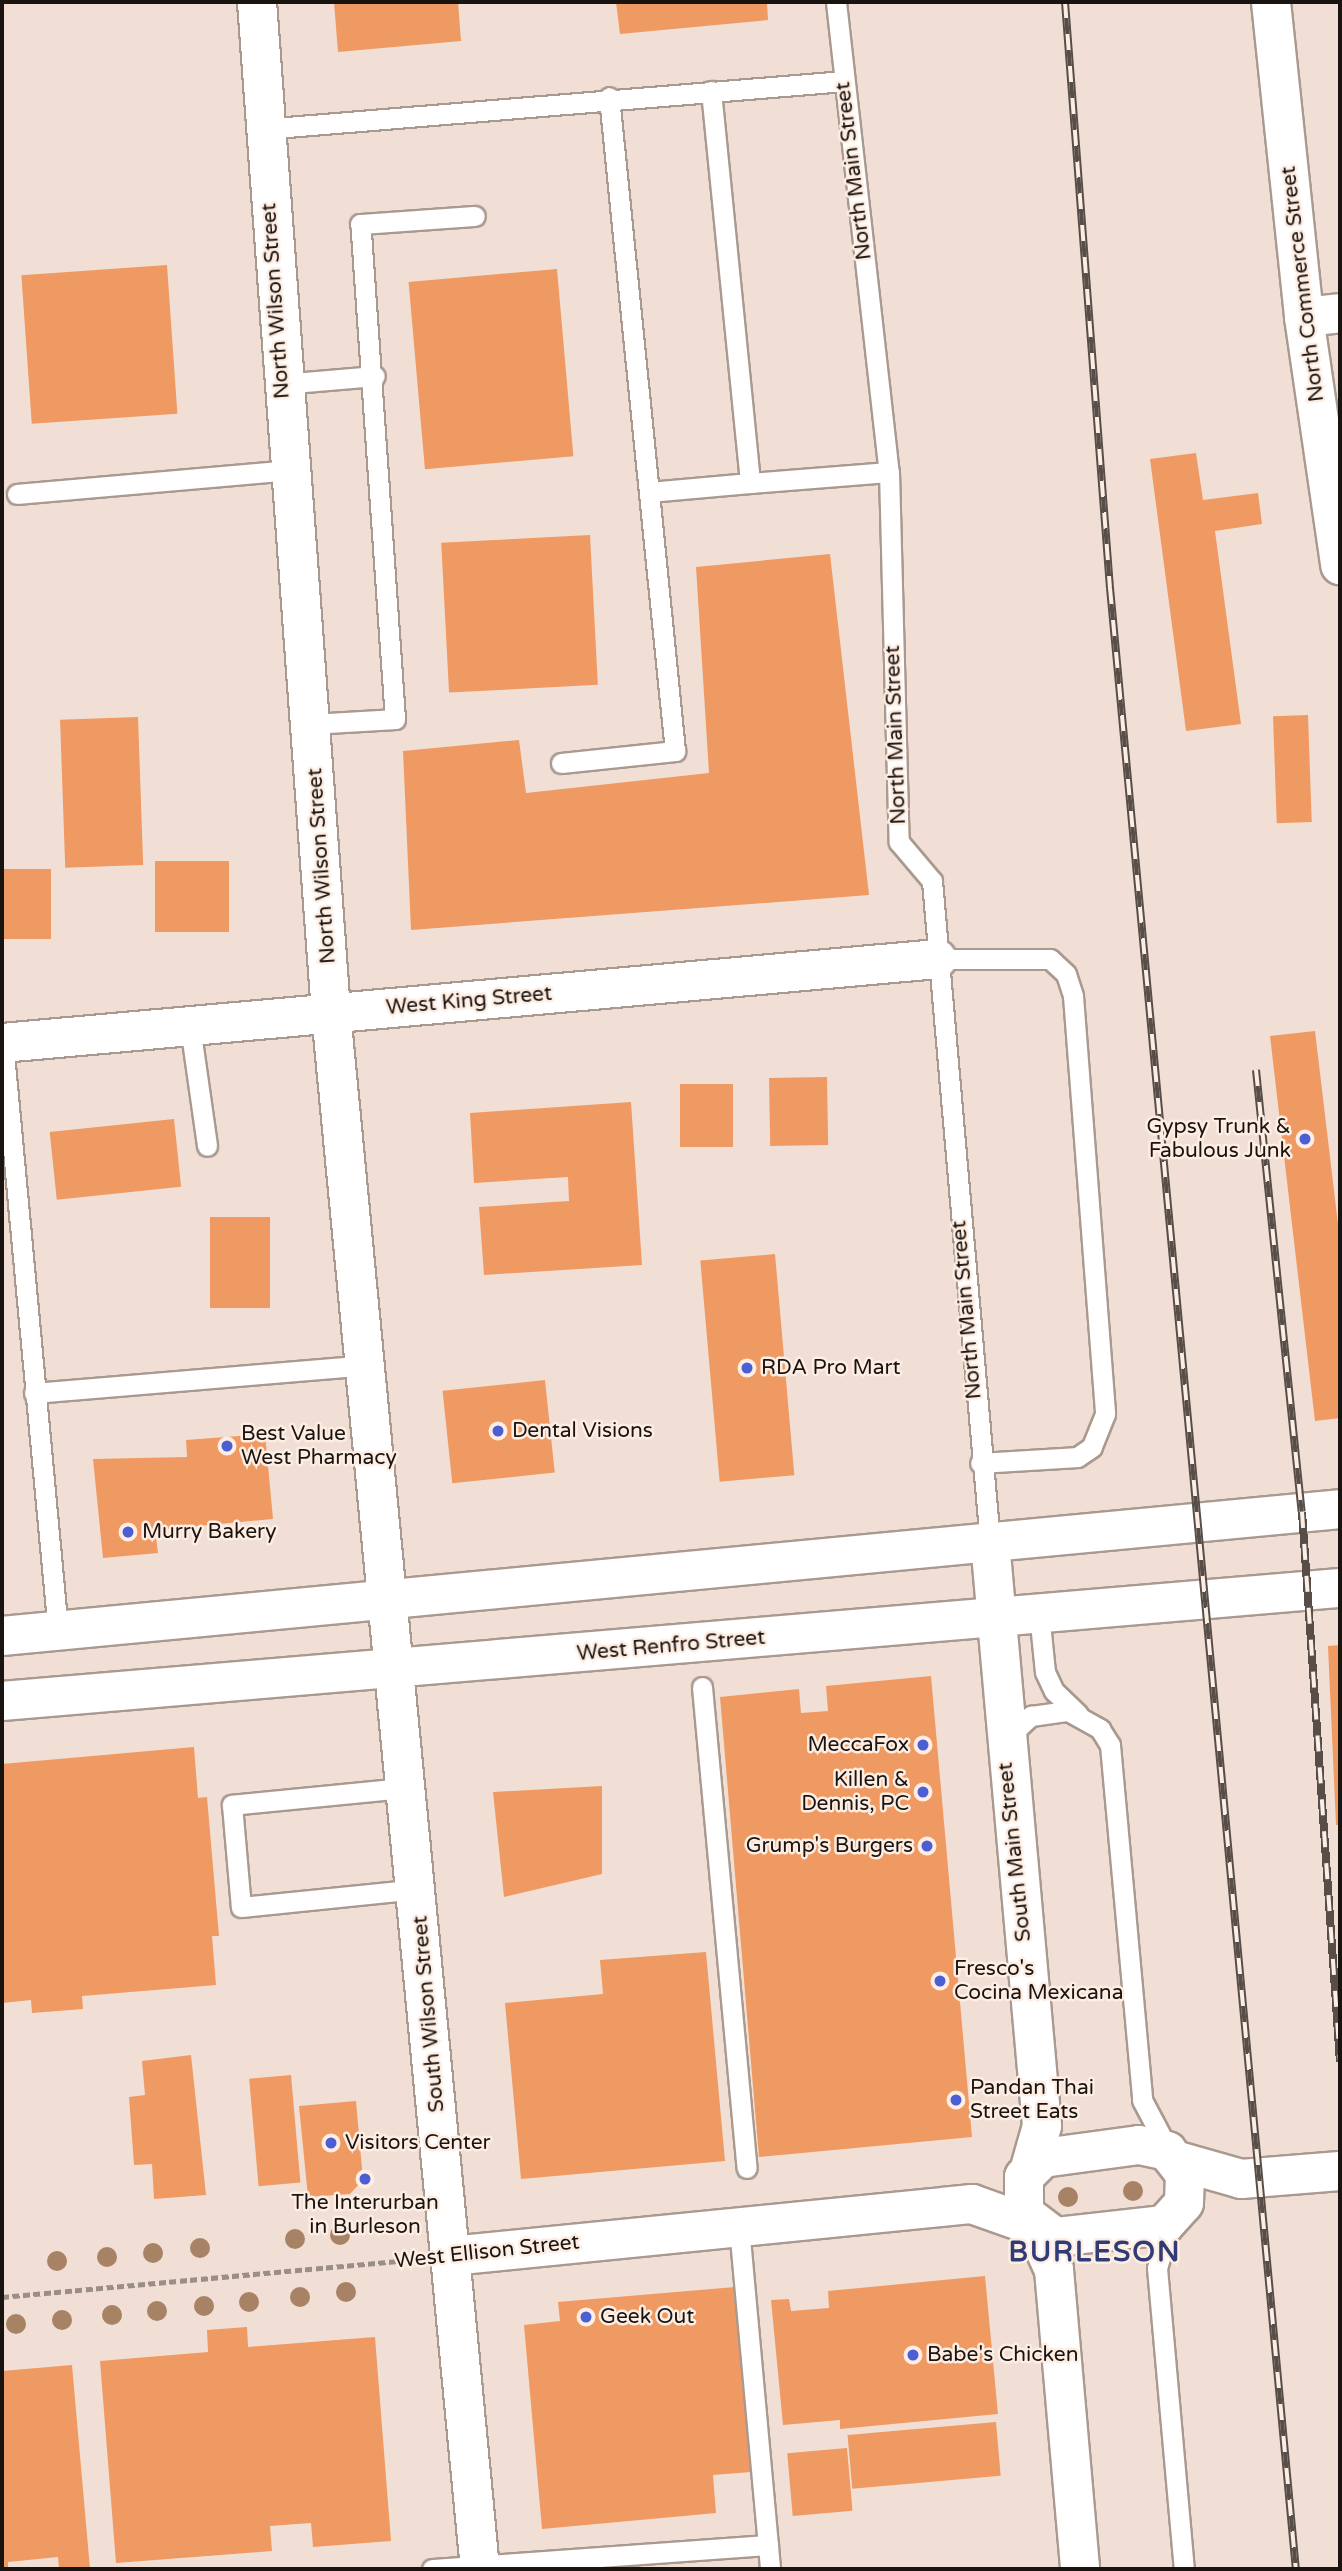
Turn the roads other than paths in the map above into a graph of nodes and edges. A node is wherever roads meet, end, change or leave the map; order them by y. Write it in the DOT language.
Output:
graph roads {
  1 [pos="257,2"];
  2 [pos="836,2"];
  3 [pos="1271,2"];
  4 [pos="844,81"];
  5 [pos="711,91"];
  6 [pos="609,97"];
  7 [pos="263,129"];
  8 [pos="475,216"];
  9 [pos="1322,315"];
  10 [pos="375,376"];
  11 [pos="282,384"];
  12 [pos="290,470"];
  13 [pos="889,472"];
  14 [pos="750,483"];
  15 [pos="649,492"];
  16 [pos="17,494"];
  17 [pos="1340,565"];
  18 [pos="312,723"];
  19 [pos="561,763"];
  20 [pos="937,959"];
  21 [pos="331,1013"];
  22 [pos="190,1026"];
  23 [pos="2,1043"];
  24 [pos="207,1146"];
  25 [pos="366,1365"];
  26 [pos="34,1393"];
  27 [pos="980,1463"];
  28 [pos="1340,1509"];
  29 [pos="990,1542"];
  30 [pos="1340,1588"];
  31 [pos="384,1602"];
  32 [pos="1039,1613"];
  33 [pos="996,1617"];
  34 [pos="58,1631"];
  35 [pos="2,1636"];
  36 [pos="390,1670"];
  37 [pos="702,1687"];
  38 [pos="2,1701"];
  39 [pos="1085,1718"];
  40 [pos="1004,1741"];
  41 [pos="404,1788"];
  42 [pos="417,1889"];
  43 [pos="1176,2159"];
  44 [pos="747,2168"];
  45 [pos="1340,2171"];
  46 [pos="1027,2172"];
  47 [pos="1252,2178"];
  48 [pos="972,2204"];
  49 [pos="1174,2216"];
  50 [pos="739,2227"];
  51 [pos="1033,2227"];
  52 [pos="451,2256"];
  53 [pos="768,2545"];
  54 [pos="480,2568"];
  55 [pos="432,2569"];
  56 [pos="770,2569"];
  57 [pos="1080,2569"];
  58 [pos="1184,2569"];
  1 -- 7 [label="street, North Wilson Street"];
  2 -- 4 [label="lane, North Main Street"];
  3 -- 9 [label="street, North Commerce Street"];
  4 -- 5 [label="lane"];
  4 -- 13 [label="lane, North Main Street"];
  5 -- 6 [label="lane"];
  5 -- 14 [label="lane"];
  6 -- 7 [label="lane"];
  6 -- 15 [label="lane"];
  7 -- 11 [label="street, North Wilson Street"];
  8 -- 10 [label="lane"];
  9 -- 17 [label="street, North Commerce Street"];
  10 -- 11 [label="lane"];
  10 -- 18 [label="lane"];
  11 -- 12 [label="street, North Wilson Street"];
  12 -- 16 [label="lane"];
  12 -- 18 [label="street, North Wilson Street"];
  13 -- 14 [label="lane"];
  13 -- 20 [label="lane, North Main Street"];
  14 -- 15 [label="lane"];
  15 -- 19 [label="lane"];
  18 -- 21 [label="street, North Wilson Street"];
  20 -- 21 [label="street, West King Street"];
  20 -- 27 [label="lane, North Main Street"];
  20 -- 27 [label="lane"];
  21 -- 22 [label="street, West King Street"];
  21 -- 25 [label="street, North Wilson Street"];
  22 -- 23 [label="street, West King Street"];
  22 -- 24 [label="lane"];
  23 -- 26 [label="lane"];
  25 -- 26 [label="lane"];
  25 -- 31 [label="street, North Wilson Street"];
  26 -- 34 [label="lane"];
  27 -- 29 [label="lane, North Main Street"];
  28 -- 29 [label="street"];
  29 -- 31 [label="street"];
  29 -- 33 [label="street, South Main Street"];
  30 -- 32 [label="street, West Renfro Street"];
  31 -- 34 [label="street"];
  31 -- 36 [label="street, North Wilson Street"];
  32 -- 33 [label="street, West Renfro Street"];
  32 -- 39 [label="lane"];
  33 -- 36 [label="street, West Renfro Street"];
  33 -- 40 [label="street, South Main Street"];
  34 -- 35 [label="street"];
  36 -- 38 [label="street, West Renfro Street"];
  36 -- 41 [label="street, South Wilson Street"];
  37 -- 44 [label="lane"];
  39 -- 40 [label="lane"];
  39 -- 43 [label="lane"];
  40 -- 46 [label="street, South Main Street"];
  41 -- 42 [label="street, South Wilson Street"];
  41 -- 42 [label="lane"];
  42 -- 52 [label="street, South Wilson Street"];
  43 -- 46 [label="street"];
  43 -- 47 [label="street"];
  43 -- 49 [label="street"];
  45 -- 47 [label="street"];
  46 -- 48 [label="street"];
  46 -- 51 [label="street, South Main Street"];
  47 -- 49 [label="street"];
  48 -- 50 [label="street, West Ellison Street"];
  48 -- 51 [label="street"];
  49 -- 51 [label="street"];
  49 -- 58 [label="lane"];
  50 -- 52 [label="street, West Ellison Street"];
  50 -- 53 [label="lane"];
  51 -- 57 [label="street"];
  52 -- 54 [label="street, South Wilson Street"];
  53 -- 54 [label="lane"];
  53 -- 56 [label="lane"];
  54 -- 55 [label="lane"];
}
